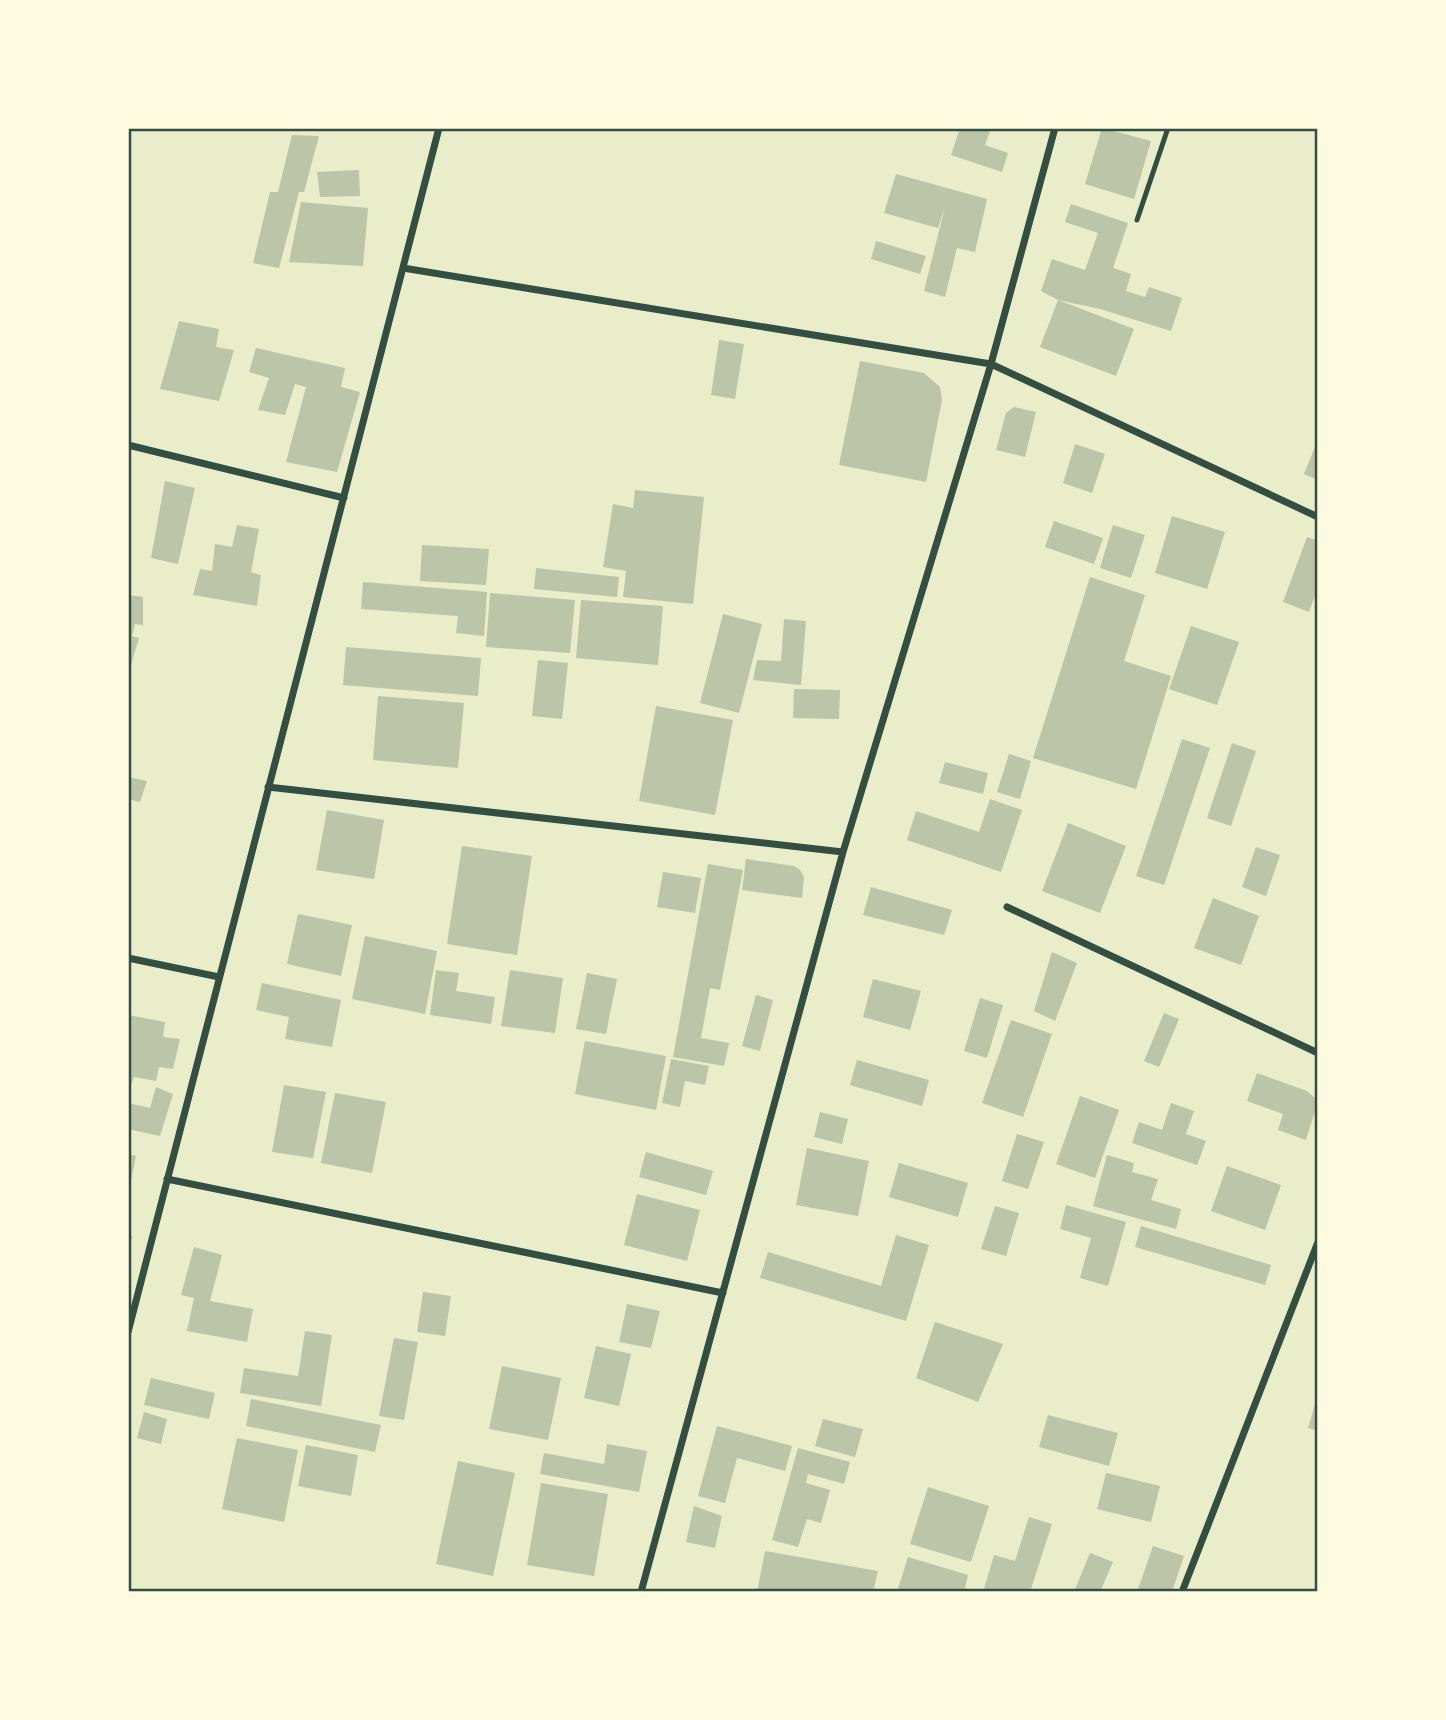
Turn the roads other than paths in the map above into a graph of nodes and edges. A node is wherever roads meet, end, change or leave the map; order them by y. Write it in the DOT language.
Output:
graph roads {
  1 [pos="439,128"];
  2 [pos="1055,128"];
  3 [pos="1168,128"];
  4 [pos="1137,220"];
  5 [pos="403,268"];
  6 [pos="991,364"];
  7 [pos="128,445"];
  8 [pos="344,498"];
  9 [pos="1318,517"];
  10 [pos="268,787"];
  11 [pos="843,852"];
  12 [pos="1007,906"];
  13 [pos="128,958"];
  14 [pos="219,977"];
  15 [pos="1318,1053"];
  16 [pos="167,1179"];
  17 [pos="1318,1242"];
  18 [pos="723,1293"];
  19 [pos="128,1332"];
  20 [pos="640,1592"];
  21 [pos="1182,1592"];
  1 -- 5 [label="street"];
  2 -- 6 [label="street"];
  3 -- 4 [label="lane"];
  5 -- 6 [label="street"];
  5 -- 8 [label="street"];
  6 -- 9 [label="street"];
  6 -- 11 [label="street"];
  7 -- 8 [label="street"];
  8 -- 10 [label="street"];
  10 -- 11 [label="street"];
  10 -- 14 [label="street"];
  11 -- 18 [label="street"];
  12 -- 15 [label="street"];
  13 -- 14 [label="street"];
  14 -- 16 [label="street"];
  16 -- 18 [label="street"];
  16 -- 19 [label="street"];
  17 -- 21 [label="street"];
  18 -- 20 [label="street"];
}
